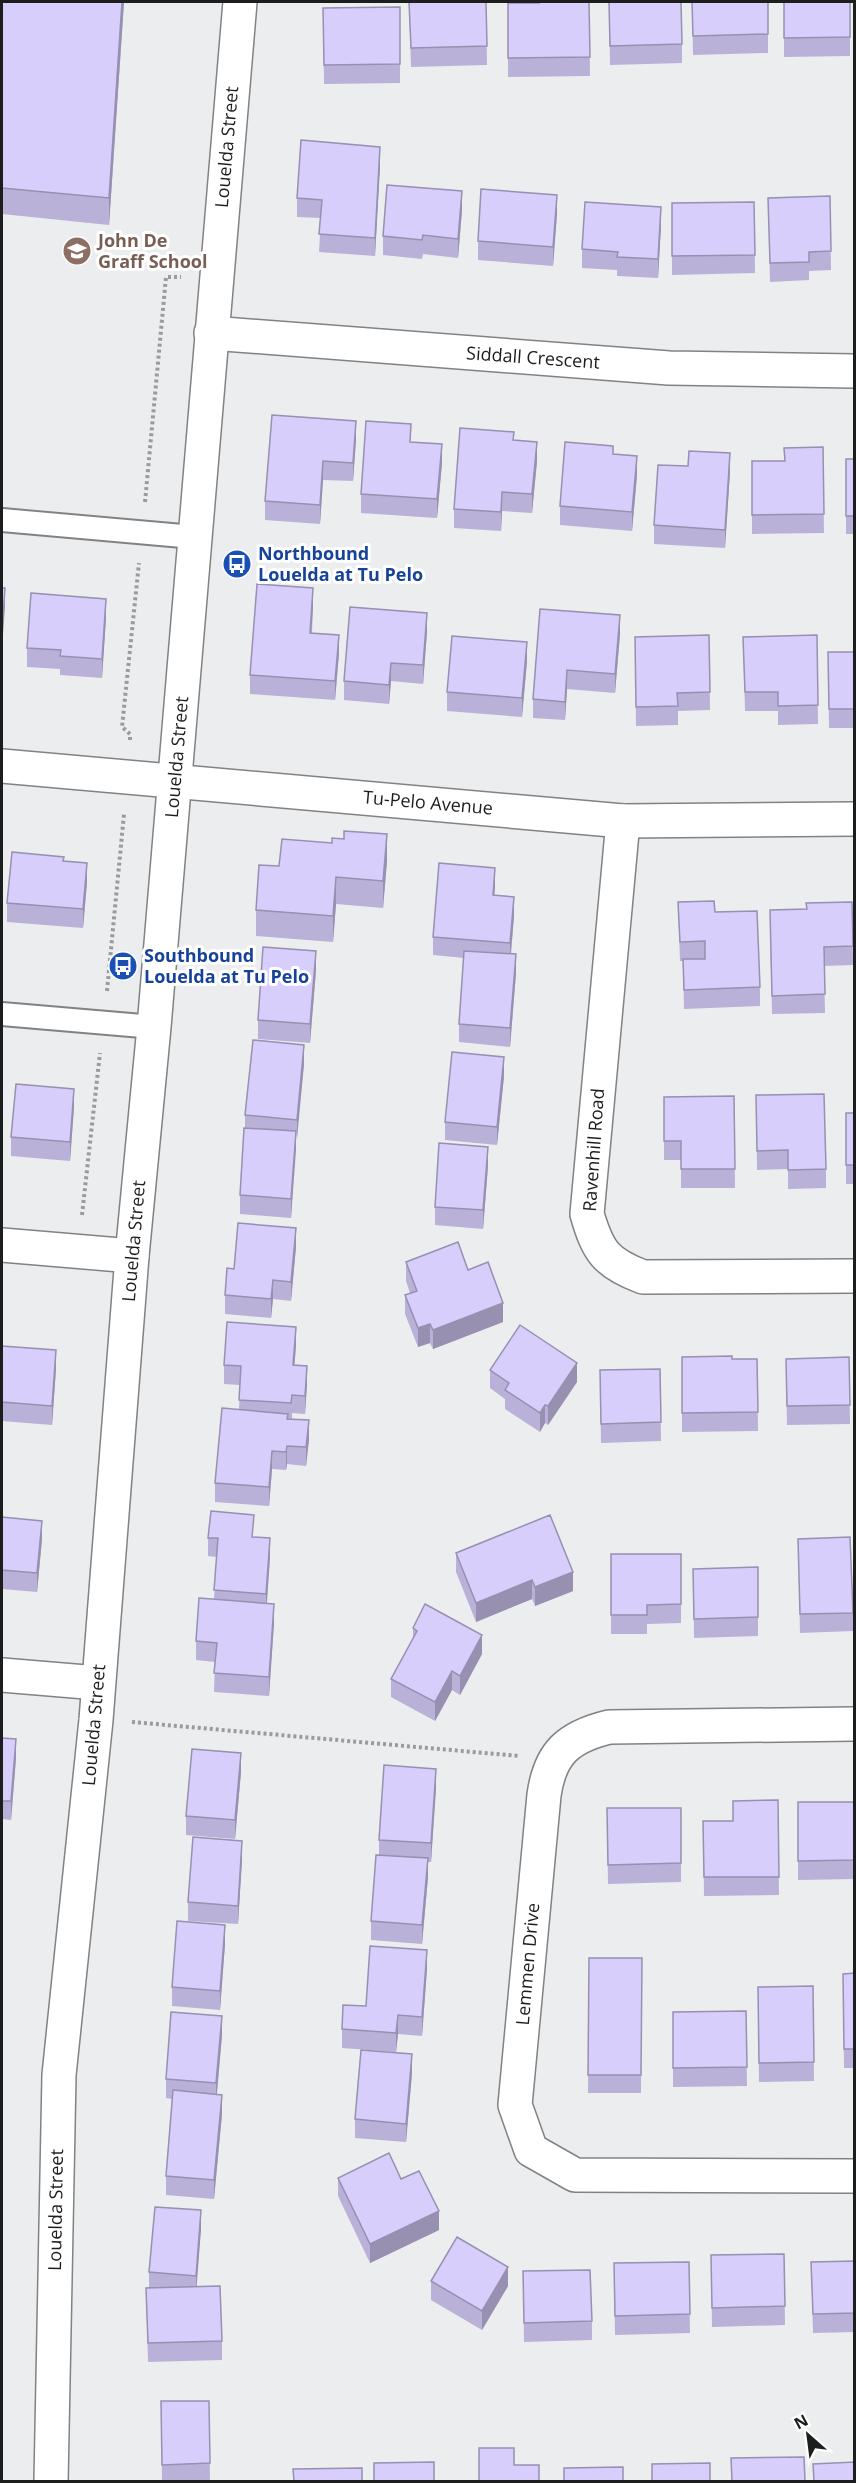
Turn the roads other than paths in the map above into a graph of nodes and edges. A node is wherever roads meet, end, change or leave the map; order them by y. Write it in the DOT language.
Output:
graph roads {
  1 [pos="240,2"];
  2 [pos="211,333"];
  3 [pos="855,371"];
  4 [pos="2,520"];
  5 [pos="194,537"];
  6 [pos="2,766"];
  7 [pos="175,780"];
  8 [pos="855,819"];
  9 [pos="623,821"];
  10 [pos="2,1014"];
  11 [pos="154,1028"];
  12 [pos="2,1245"];
  13 [pos="132,1256"];
  14 [pos="855,1276"];
  15 [pos="2,1675"];
  16 [pos="98,1683"];
  17 [pos="855,1724"];
  18 [pos="855,2176"];
  19 [pos="51,2481"];
  1 -- 2 [label="street, Louelda Street"];
  2 -- 3 [label="street, Siddall Crescent"];
  2 -- 5 [label="street, Louelda Street"];
  4 -- 5 [label="lane"];
  5 -- 7 [label="street, Louelda Street"];
  6 -- 7 [label="street, Tu-Pelo Avenue"];
  7 -- 9 [label="street, Tu-Pelo Avenue"];
  7 -- 11 [label="street, Louelda Street"];
  8 -- 9 [label="street, Tu-Pelo Avenue"];
  9 -- 14 [label="street, Ravenhill Road"];
  10 -- 11 [label="lane"];
  11 -- 13 [label="street, Louelda Street"];
  12 -- 13 [label="street"];
  13 -- 16 [label="street, Louelda Street"];
  15 -- 16 [label="street"];
  16 -- 19 [label="street, Louelda Street"];
  17 -- 18 [label="street, Lemmen Drive"];
}
